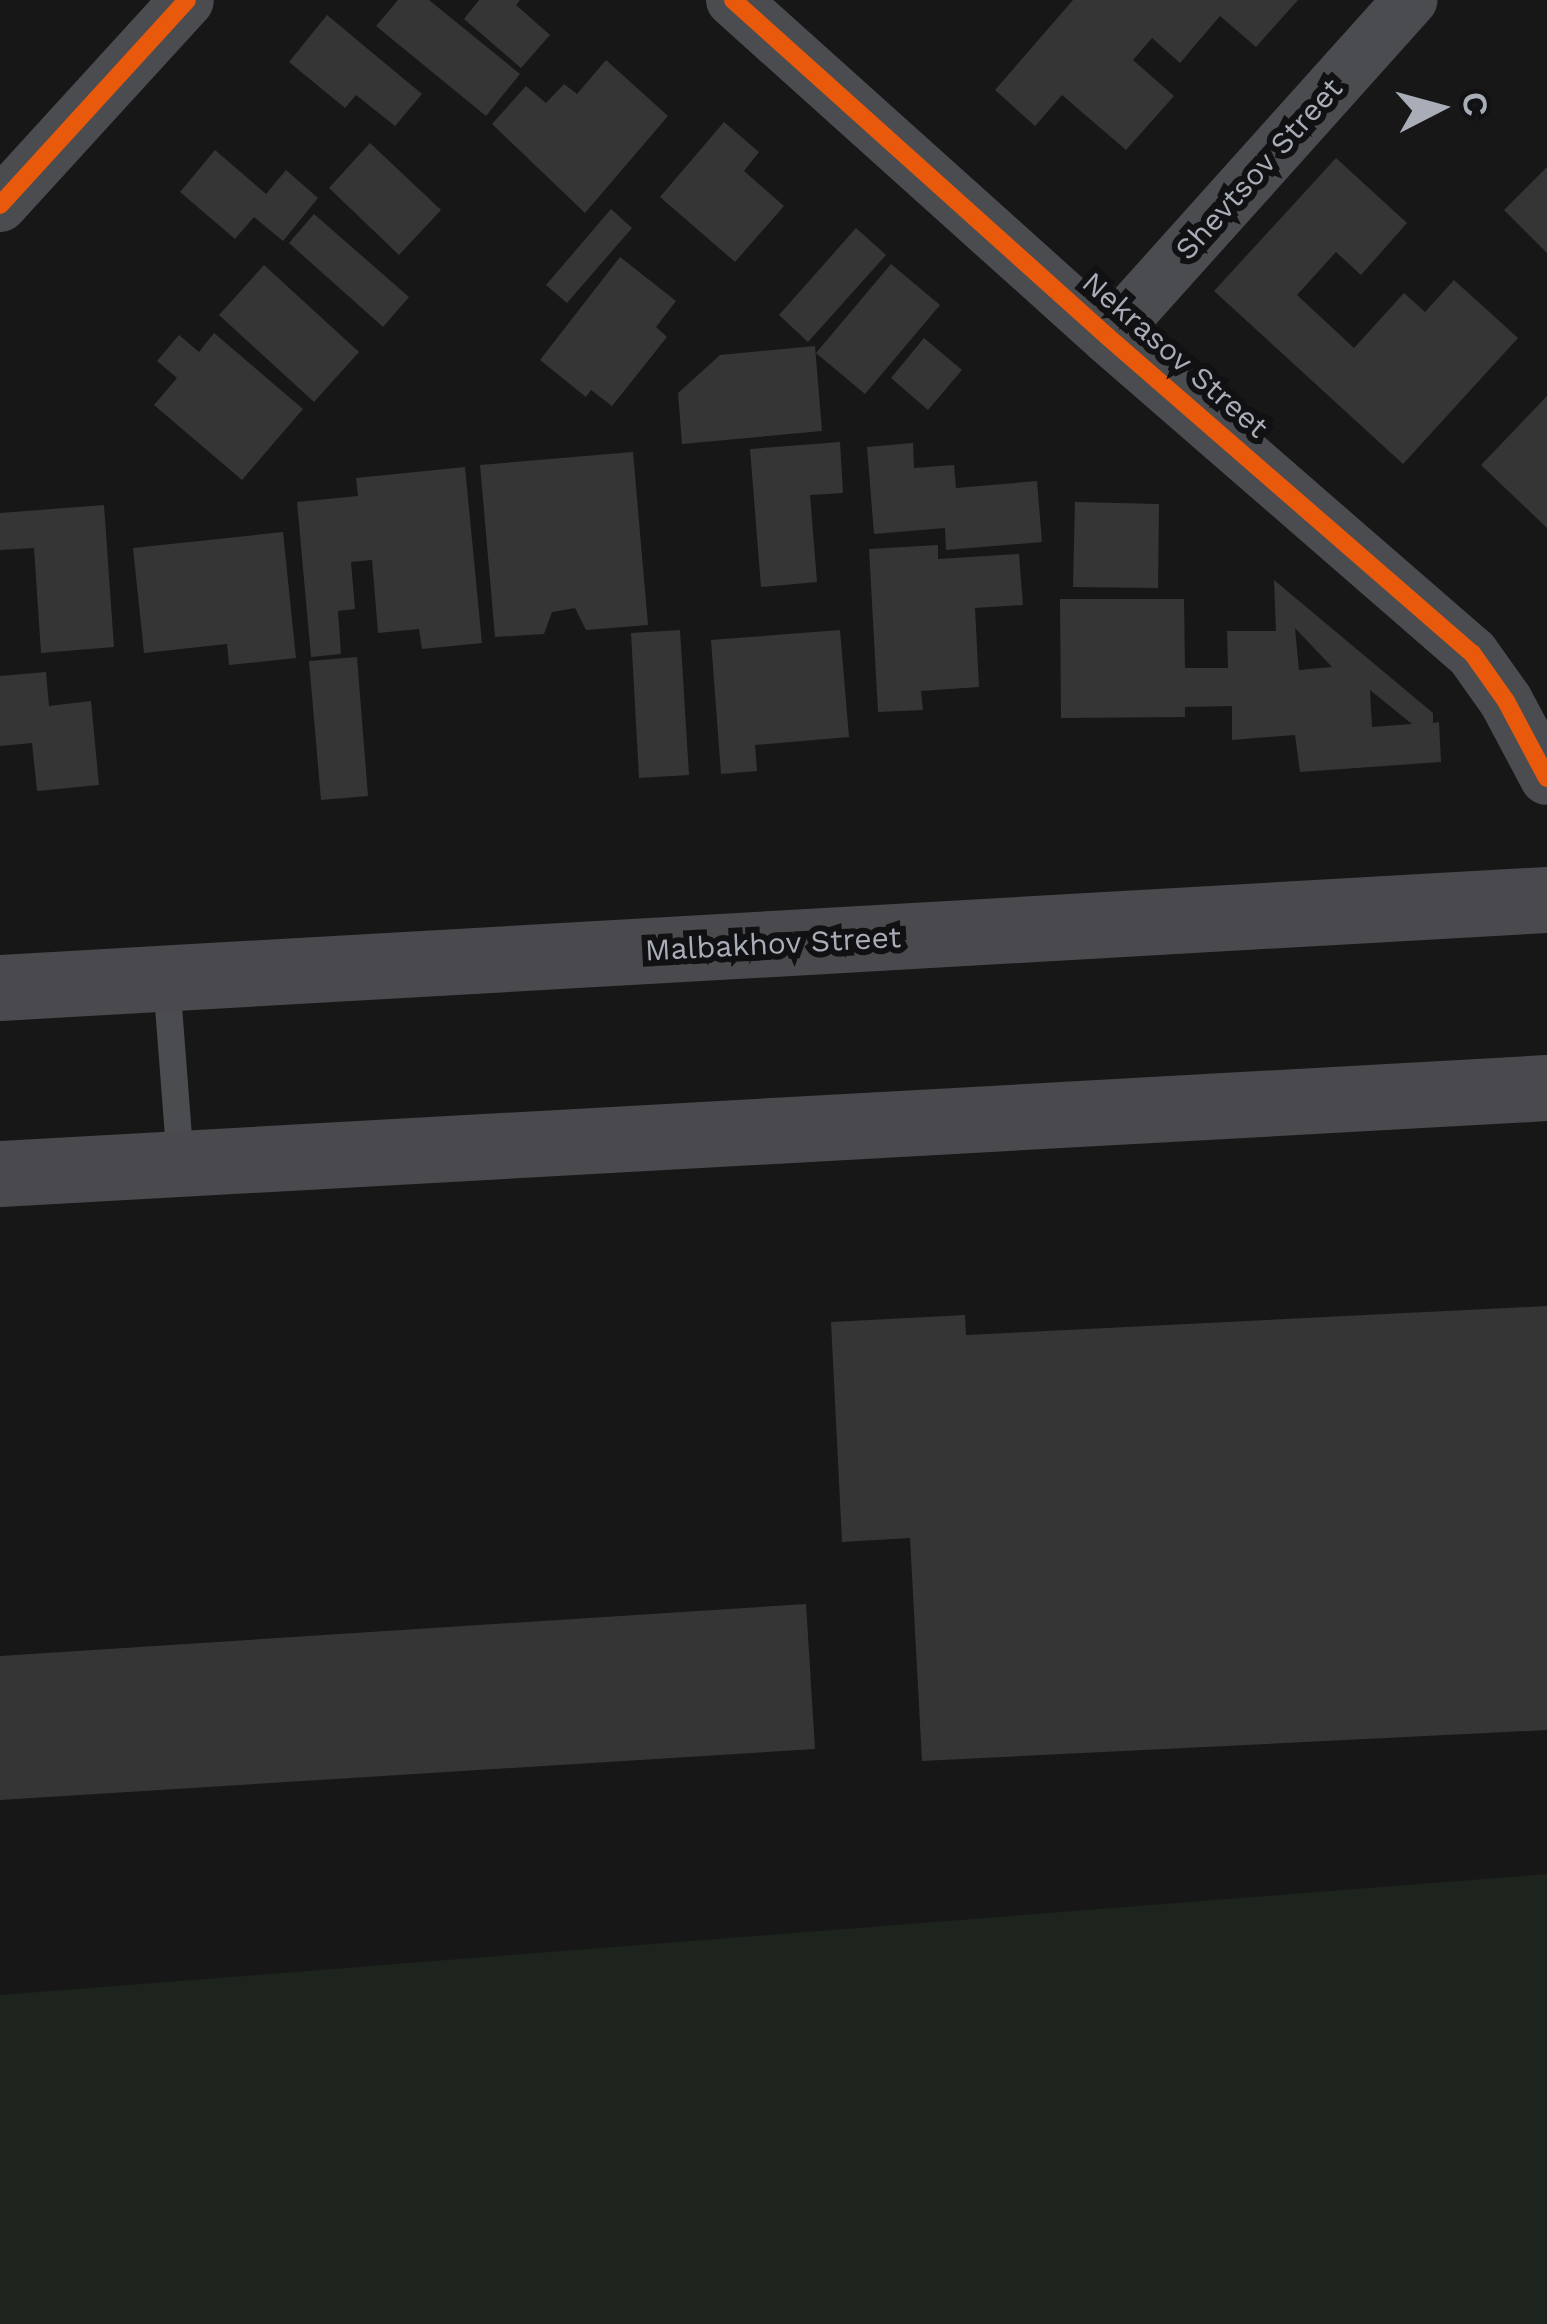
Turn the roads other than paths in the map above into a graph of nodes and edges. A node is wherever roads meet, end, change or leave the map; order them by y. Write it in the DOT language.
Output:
graph roads {
  1 [pos="187,0"];
  2 [pos="733,0"];
  3 [pos="1411,0"];
  4 [pos="0,205"];
  5 [pos="1108,338"];
  6 [pos="1547,778"];
  7 [pos="1547,901"];
  8 [pos="166,980"];
  9 [pos="0,988"];
  10 [pos="1547,1088"];
  11 [pos="180,1164"];
  12 [pos="0,1174"];
  1 -- 4 [label="street"];
  2 -- 5 [label="street, Nekrasov Street"];
  3 -- 5 [label="street, Shevtsov Street"];
  5 -- 6 [label="street, Nekrasov Street"];
  7 -- 8 [label="main road, Malbakhov Street"];
  8 -- 9 [label="main road, Malbakhov Street"];
  8 -- 11 [label="lane"];
  10 -- 11 [label="main road"];
  11 -- 12 [label="main road"];
}
